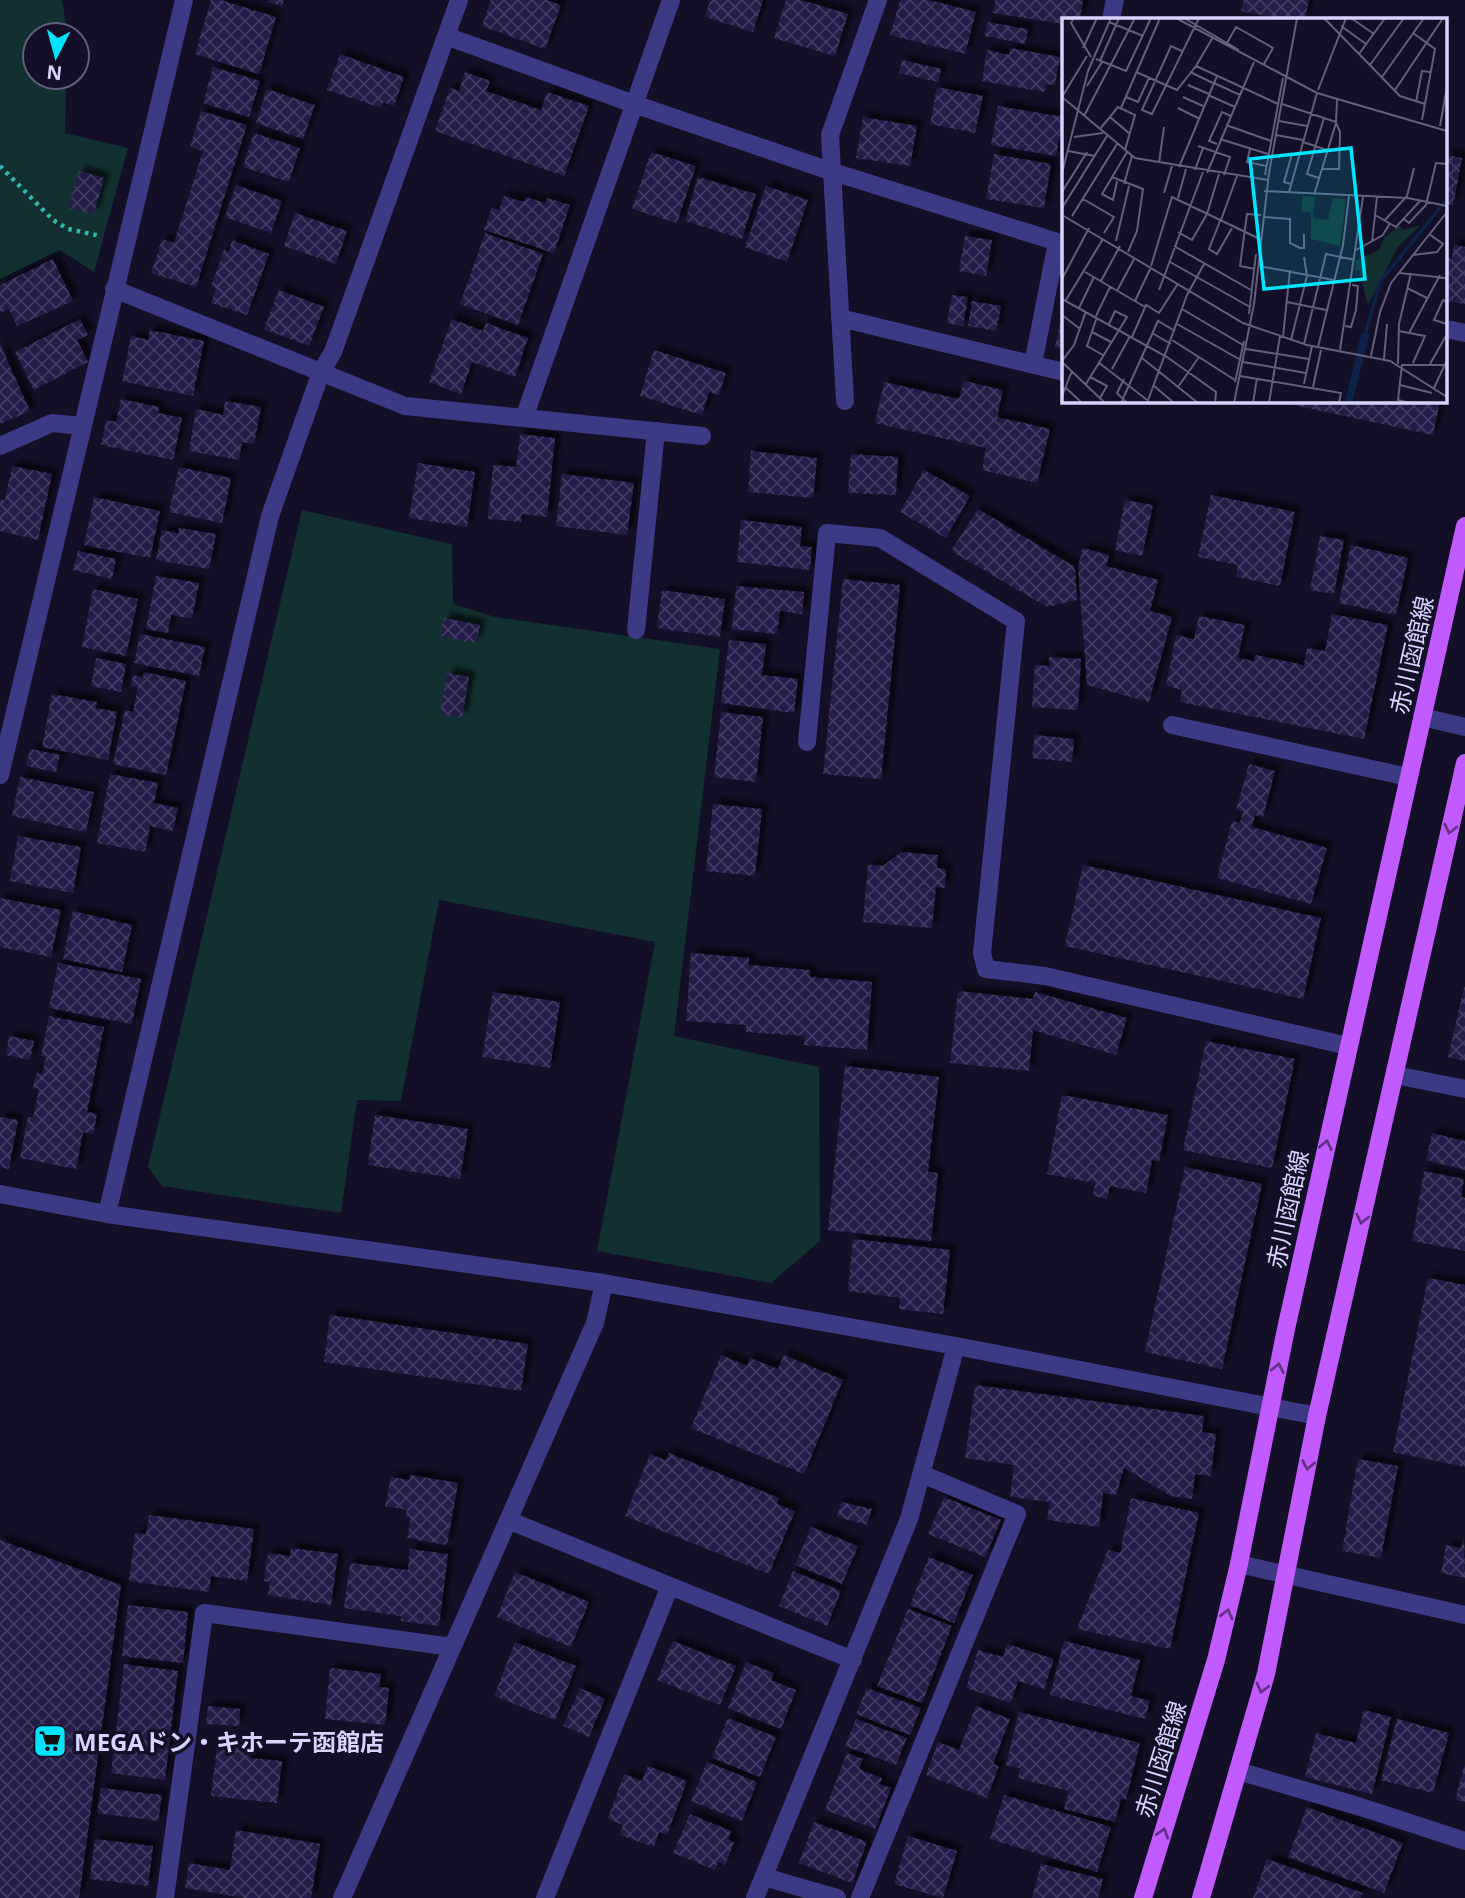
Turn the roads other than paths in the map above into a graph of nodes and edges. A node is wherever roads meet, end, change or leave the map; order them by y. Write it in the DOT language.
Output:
graph roads {
  1 [pos="184,0"];
  2 [pos="459,0"];
  3 [pos="671,0"];
  4 [pos="878,0"];
  5 [pos="1115,0"];
  6 [pos="1111,18"];
  7 [pos="446,36"];
  8 [pos="634,104"];
  9 [pos="833,172"];
  10 [pos="1062,242"];
  11 [pos="114,289"];
  12 [pos="840,318"];
  13 [pos="1033,364"];
  14 [pos="1062,371"];
  15 [pos="321,372"];
  16 [pos="845,401"];
  17 [pos="524,418"];
  18 [pos="82,426"];
  19 [pos="656,431"];
  20 [pos="702,436"];
  21 [pos="0,446"];
  22 [pos="1465,526"];
  23 [pos="636,631"];
  24 [pos="1422,718"];
  25 [pos="1172,725"];
  26 [pos="1465,727"];
  27 [pos="807,742"];
  28 [pos="1465,763"];
  29 [pos="0,775"];
  30 [pos="1408,777"];
  31 [pos="1348,1046"];
  32 [pos="1395,1074"];
  33 [pos="1465,1089"];
  34 [pos="0,1194"];
  35 [pos="107,1214"];
  36 [pos="604,1283"];
  37 [pos="956,1346"];
  38 [pos="1270,1407"];
  39 [pos="1317,1416"];
  40 [pos="922,1474"];
  41 [pos="508,1520"];
  42 [pos="1239,1564"];
  43 [pos="1286,1574"];
  44 [pos="670,1586"];
  45 [pos="1465,1615"];
  46 [pos="452,1647"];
  47 [pos="853,1660"];
  48 [pos="1238,1771"];
  49 [pos="1465,1841"];
  50 [pos="764,1877"];
  51 [pos="165,1898"];
  52 [pos="342,1898"];
  53 [pos="545,1898"];
  54 [pos="755,1898"];
  55 [pos="837,1898"];
  56 [pos="860,1898"];
  57 [pos="1143,1898"];
  58 [pos="1201,1898"];
  1 -- 11 [label="street"];
  2 -- 7 [label="street"];
  3 -- 8 [label="street"];
  4 -- 9 [label="street"];
  5 -- 6 [label="street"];
  7 -- 8 [label="street"];
  7 -- 15 [label="street"];
  8 -- 9 [label="street"];
  8 -- 17 [label="street"];
  9 -- 10 [label="street"];
  9 -- 12 [label="street"];
  10 -- 13 [label="street"];
  11 -- 15 [label="street"];
  11 -- 18 [label="street"];
  12 -- 13 [label="street"];
  12 -- 16 [label="street"];
  13 -- 14 [label="street"];
  15 -- 17 [label="street"];
  15 -- 35 [label="street"];
  17 -- 19 [label="street"];
  18 -- 21 [label="street"];
  18 -- 29 [label="street"];
  19 -- 20 [label="street"];
  19 -- 23 [label="street"];
  22 -- 24 [label="main road, 赤川函館線"];
  24 -- 26 [label="street"];
  24 -- 30 [label="main road, 赤川函館線"];
  25 -- 30 [label="street"];
  27 -- 31 [label="street"];
  28 -- 32 [label="main road, one-way"];
  30 -- 31 [label="main road, 赤川函館線"];
  38 -- 31 [label="main road, 赤川函館線, one-way"];
  32 -- 33 [label="street"];
  32 -- 39 [label="main road, one-way"];
  34 -- 35 [label="street"];
  35 -- 36 [label="street"];
  36 -- 37 [label="street"];
  36 -- 41 [label="street"];
  37 -- 38 [label="street"];
  37 -- 40 [label="street"];
  38 -- 39 [label="street"];
  38 -- 42 [label="main road, 赤川函館線"];
  39 -- 43 [label="main road, one-way"];
  40 -- 47 [label="street"];
  40 -- 56 [label="street"];
  41 -- 44 [label="street"];
  41 -- 46 [label="street"];
  42 -- 43 [label="street"];
  57 -- 42 [label="main road, 赤川函館線, one-way"];
  43 -- 45 [label="street"];
  43 -- 48 [label="main road, one-way"];
  44 -- 47 [label="street"];
  44 -- 53 [label="street"];
  46 -- 51 [label="street"];
  46 -- 52 [label="street"];
  47 -- 50 [label="street"];
  48 -- 49 [label="street"];
  48 -- 58 [label="main road"];
  50 -- 54 [label="street"];
  50 -- 55 [label="street"];
}
